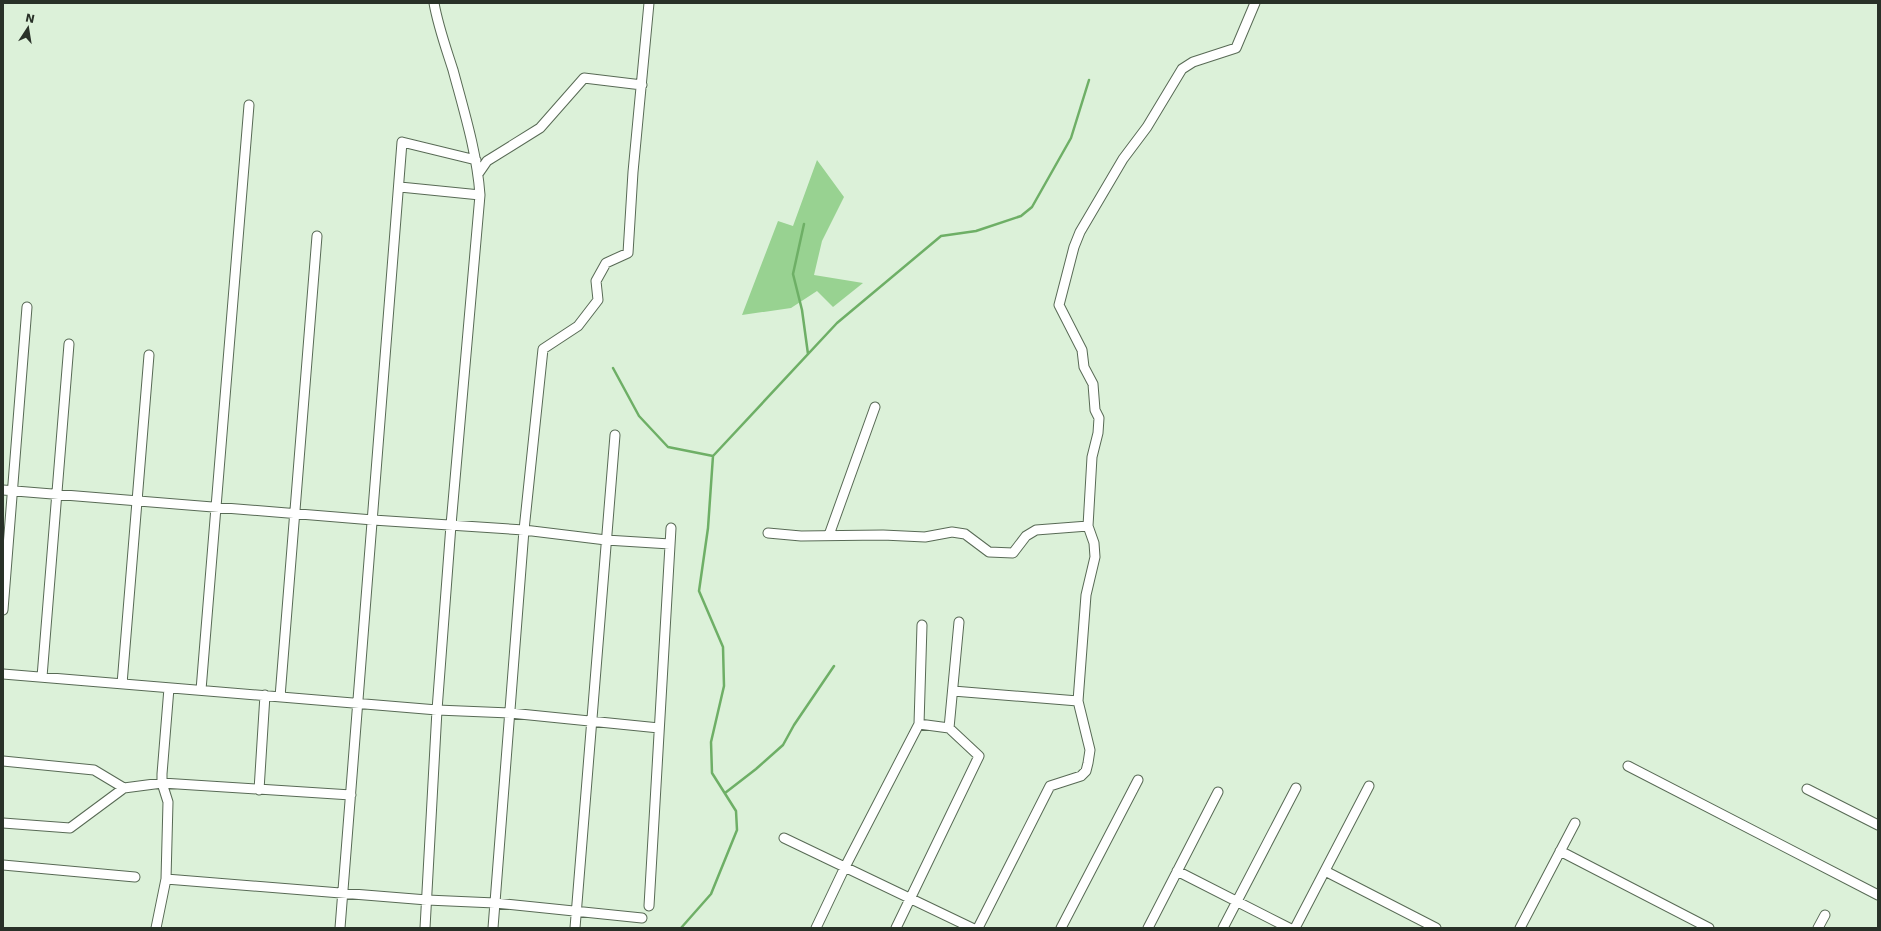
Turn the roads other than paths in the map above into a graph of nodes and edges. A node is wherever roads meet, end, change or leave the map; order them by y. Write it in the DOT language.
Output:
graph roads {
  1 [pos="434,3"];
  2 [pos="649,3"];
  3 [pos="1255,3"];
  4 [pos="642,85"];
  5 [pos="248,105"];
  6 [pos="476,160"];
  7 [pos="478,174"];
  8 [pos="400,186"];
  9 [pos="480,195"];
  10 [pos="318,236"];
  11 [pos="28,308"];
  12 [pos="69,344"];
  13 [pos="149,355"];
  14 [pos="875,407"];
  15 [pos="615,435"];
  16 [pos="8,490"];
  17 [pos="56,494"];
  18 [pos="137,501"];
  19 [pos="216,508"];
  20 [pos="295,514"];
  21 [pos="372,520"];
  22 [pos="451,525"];
  23 [pos="1088,526"];
  24 [pos="671,528"];
  25 [pos="524,530"];
  26 [pos="768,534"];
  27 [pos="829,535"];
  28 [pos="606,540"];
  29 [pos="670,544"];
  30 [pos="3,610"];
  31 [pos="959,622"];
  32 [pos="922,625"];
  33 [pos="3,674"];
  34 [pos="42,677"];
  35 [pos="122,684"];
  36 [pos="169,688"];
  37 [pos="201,690"];
  38 [pos="953,691"];
  39 [pos="265,696"];
  40 [pos="280,697"];
  41 [pos="1078,701"];
  42 [pos="358,703"];
  43 [pos="437,710"];
  44 [pos="510,713"];
  45 [pos="592,722"];
  46 [pos="919,724"];
  47 [pos="659,728"];
  48 [pos="949,728"];
  49 [pos="3,761"];
  50 [pos="1628,766"];
  51 [pos="1138,780"];
  52 [pos="162,783"];
  53 [pos="1369,786"];
  54 [pos="124,788"];
  55 [pos="1296,788"];
  56 [pos="1807,789"];
  57 [pos="259,790"];
  58 [pos="1218,792"];
  59 [pos="351,794"];
  60 [pos="3,823"];
  61 [pos="1575,823"];
  62 [pos="1878,825"];
  63 [pos="784,838"];
  64 [pos="1560,851"];
  65 [pos="3,865"];
  66 [pos="845,867"];
  67 [pos="1325,870"];
  68 [pos="1177,871"];
  69 [pos="135,877"];
  70 [pos="166,880"];
  71 [pos="343,893"];
  72 [pos="1878,895"];
  73 [pos="910,898"];
  74 [pos="427,900"];
  75 [pos="1237,901"];
  76 [pos="495,903"];
  77 [pos="649,906"];
  78 [pos="577,912"];
  79 [pos="1825,915"];
  80 [pos="642,918"];
  81 [pos="156,928"];
  82 [pos="340,928"];
  83 [pos="424,928"];
  84 [pos="492,928"];
  85 [pos="576,928"];
  86 [pos="816,928"];
  87 [pos="896,928"];
  88 [pos="972,928"];
  89 [pos="978,928"];
  90 [pos="1061,928"];
  91 [pos="1148,928"];
  92 [pos="1223,928"];
  93 [pos="1289,928"];
  94 [pos="1295,928"];
  95 [pos="1436,928"];
  96 [pos="1520,928"];
  97 [pos="1709,928"];
  98 [pos="1818,928"];
  1 -- 6 [label="street"];
  2 -- 4 [label="street"];
  3 -- 23 [label="street"];
  4 -- 7 [label="street"];
  4 -- 25 [label="street"];
  5 -- 19 [label="street"];
  6 -- 7 [label="street"];
  6 -- 8 [label="street"];
  7 -- 9 [label="street"];
  8 -- 9 [label="street"];
  8 -- 21 [label="street"];
  9 -- 22 [label="street"];
  10 -- 20 [label="street"];
  11 -- 16 [label="street"];
  12 -- 17 [label="street"];
  13 -- 18 [label="street"];
  14 -- 27 [label="street"];
  15 -- 28 [label="street"];
  16 -- 17 [label="street"];
  16 -- 30 [label="street"];
  17 -- 18 [label="street"];
  17 -- 34 [label="street"];
  18 -- 19 [label="street"];
  18 -- 35 [label="street"];
  19 -- 20 [label="street"];
  19 -- 37 [label="street"];
  20 -- 21 [label="street"];
  20 -- 40 [label="street"];
  21 -- 22 [label="street"];
  21 -- 42 [label="street"];
  22 -- 25 [label="street"];
  22 -- 43 [label="street"];
  23 -- 27 [label="street"];
  23 -- 41 [label="street"];
  24 -- 29 [label="street"];
  25 -- 28 [label="street"];
  25 -- 44 [label="street"];
  26 -- 27 [label="street"];
  28 -- 29 [label="street"];
  28 -- 45 [label="street"];
  29 -- 47 [label="street"];
  31 -- 38 [label="street"];
  32 -- 46 [label="street"];
  33 -- 34 [label="street"];
  34 -- 35 [label="street"];
  35 -- 36 [label="street"];
  36 -- 37 [label="street"];
  36 -- 52 [label="street"];
  37 -- 39 [label="street"];
  38 -- 41 [label="street"];
  38 -- 48 [label="street"];
  39 -- 40 [label="street"];
  39 -- 57 [label="street"];
  40 -- 42 [label="street"];
  41 -- 89 [label="street"];
  42 -- 43 [label="street"];
  42 -- 59 [label="street"];
  43 -- 44 [label="street"];
  43 -- 74 [label="street"];
  44 -- 45 [label="street"];
  44 -- 76 [label="street"];
  45 -- 47 [label="street"];
  45 -- 78 [label="street"];
  46 -- 48 [label="street"];
  46 -- 66 [label="street"];
  47 -- 77 [label="street"];
  48 -- 73 [label="street"];
  49 -- 54 [label="street"];
  50 -- 72 [label="street"];
  51 -- 90 [label="street"];
  52 -- 54 [label="street"];
  52 -- 57 [label="street"];
  52 -- 70 [label="street"];
  53 -- 67 [label="street"];
  54 -- 60 [label="street"];
  55 -- 75 [label="street"];
  56 -- 62 [label="street"];
  57 -- 59 [label="street"];
  58 -- 68 [label="street"];
  59 -- 71 [label="street"];
  61 -- 64 [label="street"];
  63 -- 66 [label="street"];
  64 -- 96 [label="street"];
  64 -- 97 [label="street"];
  65 -- 69 [label="street"];
  66 -- 73 [label="street"];
  66 -- 86 [label="street"];
  67 -- 94 [label="street"];
  67 -- 95 [label="street"];
  68 -- 75 [label="street"];
  68 -- 91 [label="street"];
  70 -- 71 [label="street"];
  70 -- 81 [label="street"];
  71 -- 74 [label="street"];
  71 -- 82 [label="street"];
  73 -- 87 [label="street"];
  73 -- 88 [label="street"];
  74 -- 76 [label="street"];
  74 -- 83 [label="street"];
  75 -- 92 [label="street"];
  75 -- 93 [label="street"];
  76 -- 78 [label="street"];
  76 -- 84 [label="street"];
  78 -- 80 [label="street"];
  78 -- 85 [label="street"];
  79 -- 98 [label="street"];
}
